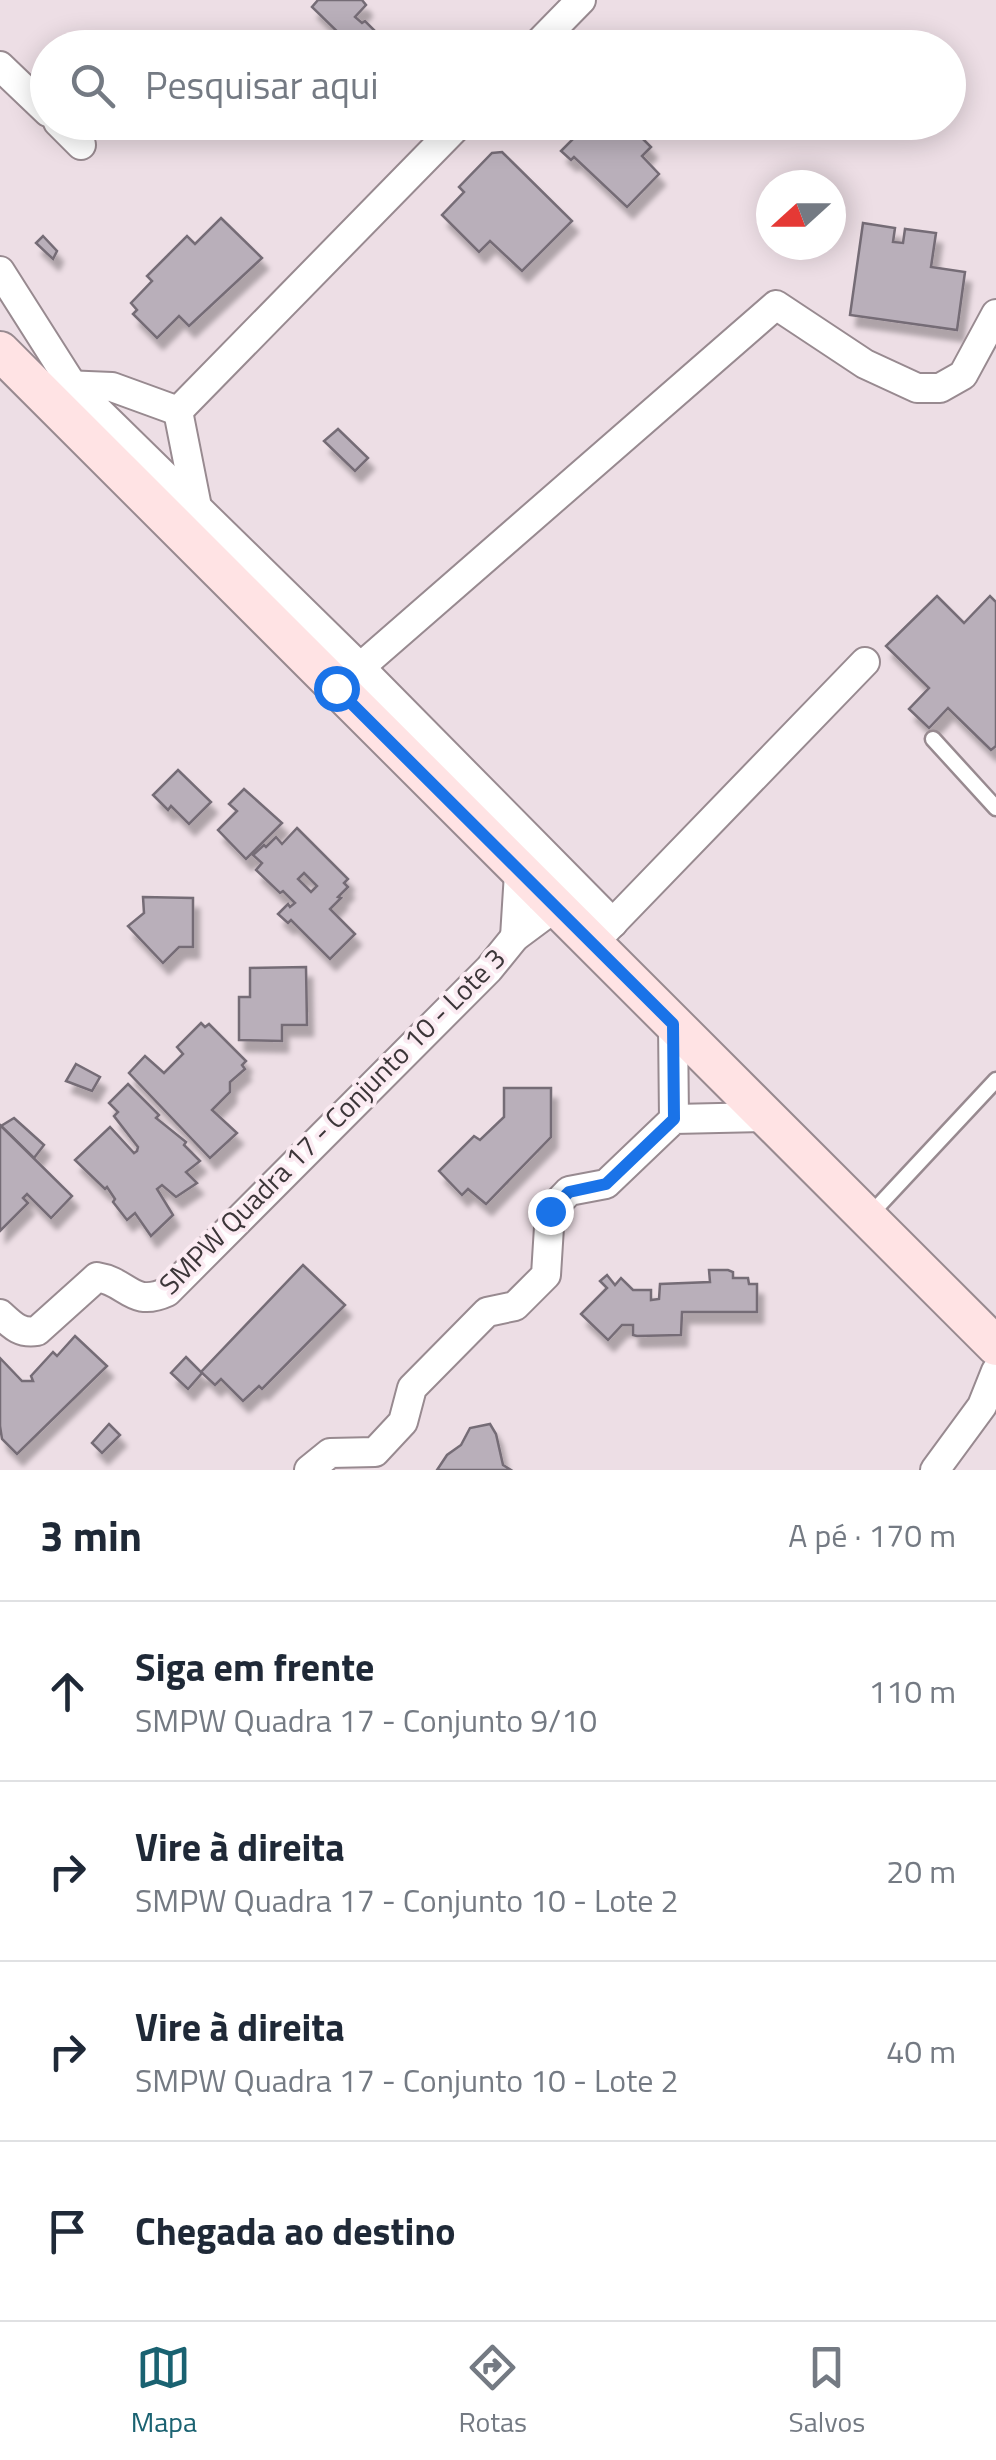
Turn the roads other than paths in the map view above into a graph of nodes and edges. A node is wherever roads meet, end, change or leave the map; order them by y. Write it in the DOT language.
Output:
graph roads {
  1 [pos="580,0"];
  2 [pos="551,30"];
  3 [pos="0,66"];
  4 [pos="30,95"];
  5 [pos="76,140"];
  6 [pos="443,140"];
  7 [pos="81,145"];
  8 [pos="0,271"];
  9 [pos="996,314"];
  10 [pos="0,351"];
  11 [pos="34,384"];
  12 [pos="73,386"];
  13 [pos="178,411"];
  14 [pos="197,506"];
  15 [pos="208,562"];
  16 [pos="865,662"];
  17 [pos="348,678"];
  18 [pos="932,739"];
  19 [pos="996,808"];
  20 [pos="519,873"];
  21 [pos="554,908"];
  22 [pos="603,934"];
  23 [pos="515,937"];
  24 [pos="673,1024"];
  25 [pos="996,1080"];
  26 [pos="767,1117"];
  27 [pos="674,1119"];
  28 [pos="868,1216"];
  29 [pos="0,1314"];
  30 [pos="996,1346"];
  31 [pos="996,1372"];
  32 [pos="989,1403"];
  33 [pos="309,1470"];
  34 [pos="936,1470"];
  1 -- 2 [label="street"];
  3 -- 4 [label="street"];
  5 -- 7 [label="street"];
  6 -- 13 [label="street"];
  8 -- 12 [label="street"];
  9 -- 17 [label="street"];
  10 -- 11 [label="street"];
  11 -- 12 [label="street"];
  11 -- 15 [label="street"];
  12 -- 13 [label="street"];
  12 -- 14 [label="street"];
  13 -- 14 [label="street"];
  14 -- 15 [label="street"];
  14 -- 17 [label="street"];
  15 -- 17 [label="street"];
  16 -- 22 [label="street"];
  17 -- 20 [label="street"];
  17 -- 22 [label="street"];
  18 -- 19 [label="lane"];
  20 -- 21 [label="street"];
  20 -- 23 [label="street, SMPW Quadra 17 - Conjunto 10 - Lote 3"];
  21 -- 22 [label="street"];
  21 -- 23 [label="street, SMPW Quadra 17 - Conjunto 10 - Lote 3"];
  22 -- 24 [label="street"];
  23 -- 29 [label="street, SMPW Quadra 17 - Conjunto 10 - Lote 3"];
  24 -- 26 [label="street"];
  24 -- 27 [label="street"];
  25 -- 28 [label="lane"];
  26 -- 27 [label="street"];
  26 -- 28 [label="street"];
  27 -- 33 [label="street"];
  28 -- 30 [label="street"];
  31 -- 32 [label="street"];
  32 -- 34 [label="street"];
}
